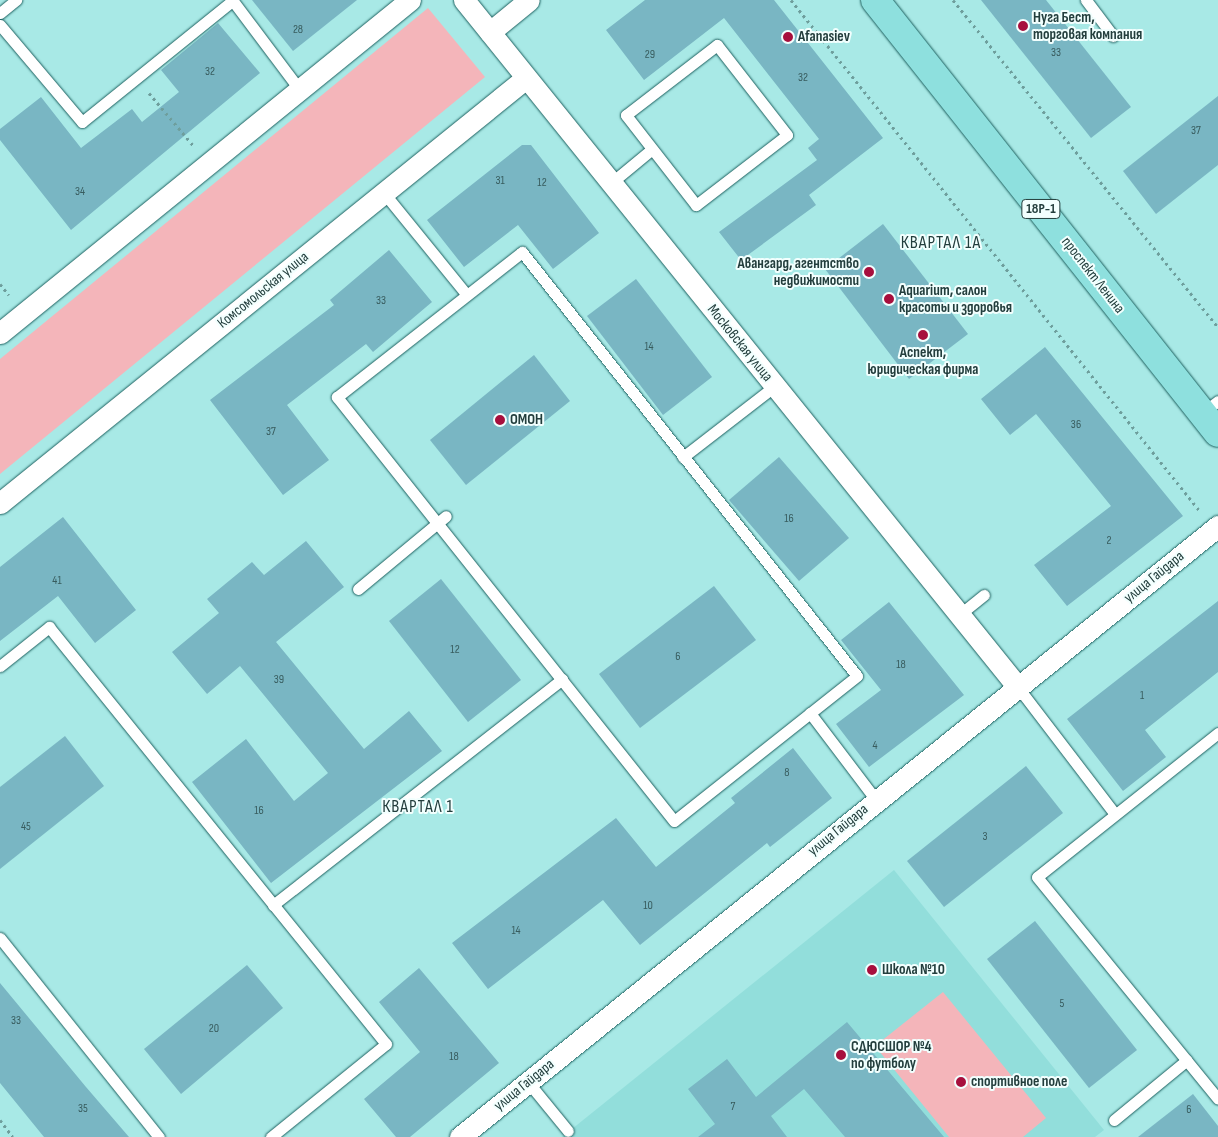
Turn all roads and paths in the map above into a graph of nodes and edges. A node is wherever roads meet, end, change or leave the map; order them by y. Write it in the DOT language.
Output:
graph roads {
  1 [pos="16,0"];
  2 [pos="233,0"];
  3 [pos="410,0"];
  4 [pos="464,0"];
  5 [pos="528,0"];
  6 [pos="791,0"];
  7 [pos="953,0"];
  8 [pos="1086,0"];
  9 [pos="880,2"];
  10 [pos="0,13"];
  11 [pos="0,25"];
  12 [pos="490,32"];
  13 [pos="1113,36"];
  14 [pos="136,78"];
  15 [pos="526,78"];
  16 [pos="299,89"];
  17 [pos="652,149"];
  18 [pos="197,150"];
  19 [pos="611,183"];
  20 [pos="384,193"];
  21 [pos="0,284"];
  22 [pos="466,294"];
  23 [pos="13,300"];
  24 [pos="1218,327"];
  25 [pos="0,332"];
  26 [pos="775,386"];
  27 [pos="1213,415"];
  28 [pos="683,457"];
  29 [pos="0,503"];
  30 [pos="442,520"];
  31 [pos="1210,520"];
  32 [pos="358,590"];
  33 [pos="984,595"];
  34 [pos="959,615"];
  35 [pos="0,666"];
  36 [pos="562,680"];
  37 [pos="1017,686"];
  38 [pos="810,713"];
  39 [pos="1218,733"];
  40 [pos="876,800"];
  41 [pos="1115,814"];
  42 [pos="273,905"];
  43 [pos="0,938"];
  44 [pos="1187,1060"];
  45 [pos="528,1082"];
  46 [pos="1218,1098"];
  47 [pos="0,1120"];
  48 [pos="1114,1120"];
  49 [pos="568,1132"];
  50 [pos="14,1137"];
  51 [pos="160,1137"];
  52 [pos="271,1137"];
  53 [pos="460,1137"];
  1 -- 10 [label="lane"];
  2 -- 14 [label="lane"];
  2 -- 16 [label="lane"];
  3 -- 16 [label="street"];
  4 -- 12 [label="street, Московская улица"];
  5 -- 12 [label="street"];
  6 -- 31 [label="path"];
  7 -- 24 [label="path"];
  8 -- 13 [label="lane"];
  9 -- 27 [label="main road, проспект Ленина / 18Р-1"];
  11 -- 14 [label="lane"];
  12 -- 15 [label="street, Московская улица"];
  14 -- 18 [label="path"];
  15 -- 19 [label="street, Московская улица"];
  15 -- 20 [label="street, Комсомольская улица"];
  16 -- 25 [label="street"];
  17 -- 17 [label="lane"];
  17 -- 19 [label="lane"];
  19 -- 26 [label="street, Московская улица"];
  20 -- 22 [label="lane"];
  20 -- 29 [label="street, Комсомольская улица"];
  21 -- 23 [label="path"];
  22 -- 28 [label="lane"];
  22 -- 30 [label="lane"];
  26 -- 28 [label="lane"];
  26 -- 34 [label="street, Московская улица"];
  28 -- 38 [label="lane"];
  30 -- 32 [label="lane"];
  30 -- 36 [label="lane"];
  31 -- 37 [label="street, улица Гайдара"];
  33 -- 34 [label="lane"];
  34 -- 37 [label="street, Московская улица"];
  35 -- 42 [label="lane"];
  36 -- 38 [label="lane"];
  36 -- 42 [label="lane"];
  37 -- 40 [label="street, улица Гайдара"];
  37 -- 41 [label="lane"];
  38 -- 40 [label="lane"];
  39 -- 41 [label="lane"];
  40 -- 45 [label="street, улица Гайдара"];
  41 -- 44 [label="lane"];
  42 -- 52 [label="lane"];
  43 -- 51 [label="lane"];
  44 -- 46 [label="lane"];
  44 -- 48 [label="lane"];
  45 -- 49 [label="lane"];
  45 -- 53 [label="street, улица Гайдара"];
  47 -- 50 [label="path"];
}
